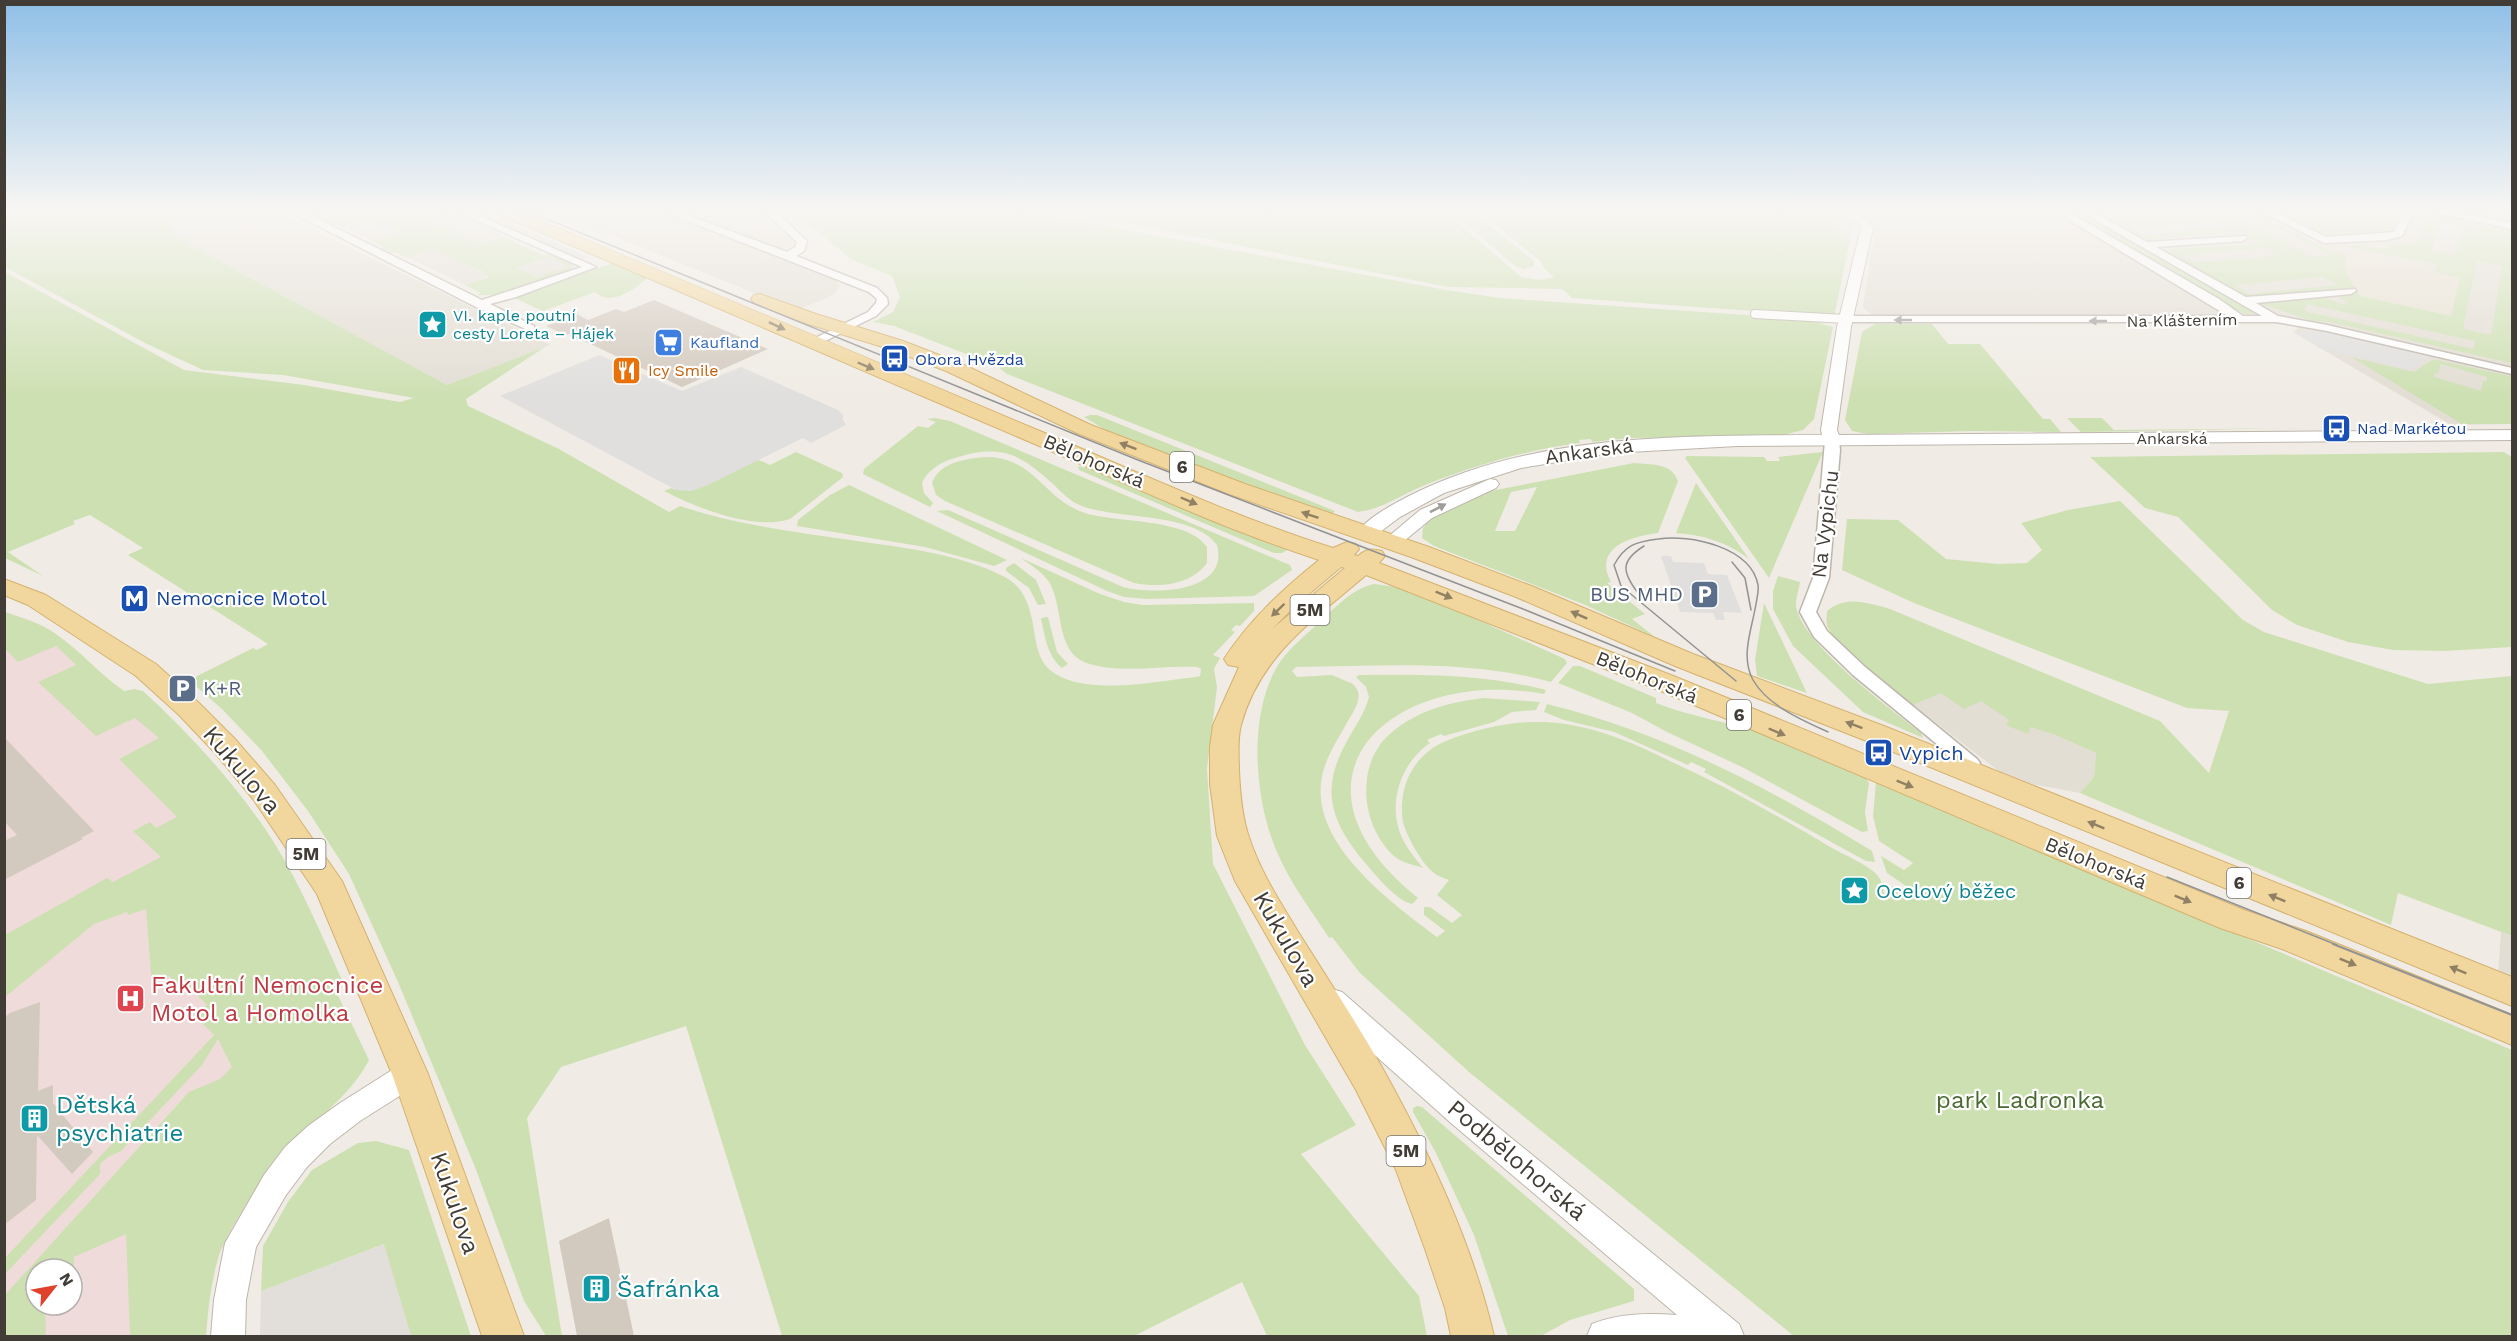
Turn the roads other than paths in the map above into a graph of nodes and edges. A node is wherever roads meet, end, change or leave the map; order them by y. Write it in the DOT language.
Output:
graph roads {
  1 [pos="414,272"];
  2 [pos="578,272"];
  3 [pos="649,272"];
  4 [pos="691,272"];
  5 [pos="828,272"];
  6 [pos="1856,272"];
  7 [pos="2164,272"];
  8 [pos="2191,272"];
  9 [pos="2351,291"];
  10 [pos="2325,293"];
  11 [pos="2243,301"];
  12 [pos="2345,303"];
  13 [pos="478,304"];
  14 [pos="1755,314"];
  15 [pos="1846,319"];
  16 [pos="2240,319"];
  17 [pos="2276,319"];
  18 [pos="530,328"];
  19 [pos="844,328"];
  20 [pos="813,343"];
  21 [pos="2512,371"];
  22 [pos="2512,435"];
  23 [pos="1832,441"];
  24 [pos="1378,538"];
  25 [pos="1349,561"];
  26 [pos="4,586"];
  27 [pos="1966,771"];
  28 [pos="1309,980"];
  29 [pos="2512,992"];
  30 [pos="2512,1030"];
  31 [pos="410,1074"];
  32 [pos="228,1336"];
  33 [pos="503,1336"];
  34 [pos="1472,1336"];
  35 [pos="1604,1336"];
  36 [pos="1701,1336"];
  37 [pos="1726,1336"];
  1 -- 13 [label="street"];
  2 -- 13 [label="street"];
  3 -- 20 [label="main road, Bělohorská / 6, one-way"];
  4 -- 19 [label="main road, Bělohorská / 6"];
  5 -- 19 [label="street"];
  6 -- 15 [label="street, Na Vypichu"];
  7 -- 16 [label="street"];
  8 -- 11 [label="street"];
  9 -- 10 [label="street"];
  10 -- 11 [label="street"];
  10 -- 12 [label="street"];
  11 -- 17 [label="street"];
  13 -- 18 [label="street"];
  14 -- 15 [label="street"];
  16 -- 15 [label="street, Na Klášterním, one-way"];
  15 -- 23 [label="street, Na Vypichu"];
  16 -- 17 [label="street, Na Klášterním"];
  17 -- 21 [label="street, Na Klášterním"];
  19 -- 20 [label="street"];
  24 -- 19 [label="main road, Bělohorská / 6, one-way"];
  20 -- 25 [label="main road, Bělohorská / 6, one-way"];
  22 -- 23 [label="street, Ankarská"];
  24 -- 23 [label="street, Ankarská, one-way"];
  23 -- 24 [label="street, Ankarská"];
  23 -- 27 [label="street, Na Vypichu"];
  24 -- 25 [label="main road, 5M"];
  27 -- 24 [label="main road, Bělohorská / 6, one-way"];
  25 -- 28 [label="main road, Kukulova / 5M"];
  25 -- 30 [label="main road, Bělohorská / 6, one-way"];
  26 -- 31 [label="main road, Kukulova / 5M"];
  29 -- 27 [label="main road, Bělohorská / 6, one-way"];
  28 -- 34 [label="main road, Kukulova / 5M"];
  28 -- 37 [label="street, Podbělohorská"];
  31 -- 32 [label="street"];
  31 -- 33 [label="main road, Kukulova / 5M"];
  35 -- 36 [label="street"];
}
